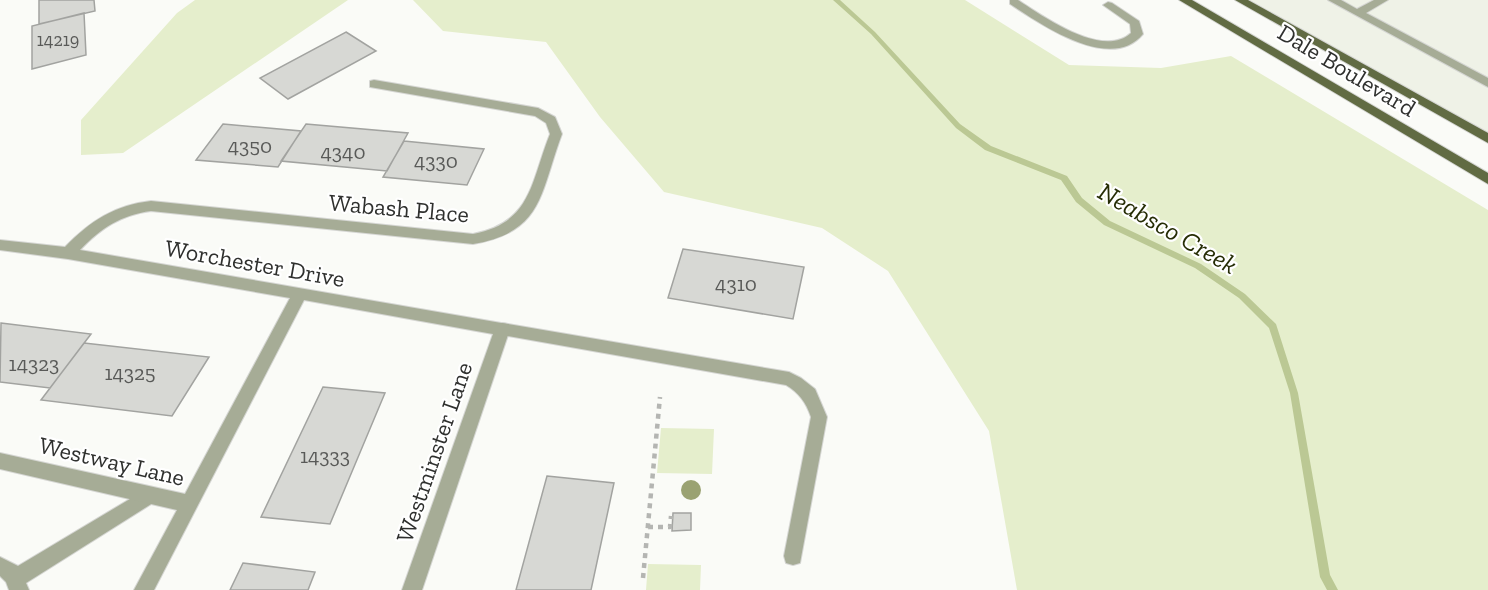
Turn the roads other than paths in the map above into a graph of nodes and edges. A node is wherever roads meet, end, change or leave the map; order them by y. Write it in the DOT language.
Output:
graph roads {
  1 [pos="1184,0"];
  2 [pos="1240,0"];
  3 [pos="1333,0"];
  4 [pos="1356,0"];
  5 [pos="1383,0"];
  6 [pos="1014,2"];
  7 [pos="1108,5"];
  8 [pos="1344,6"];
  9 [pos="1358,13"];
  10 [pos="1488,83"];
  11 [pos="374,84"];
  12 [pos="1488,139"];
  13 [pos="1486,176"];
  14 [pos="0,245"];
  15 [pos="68,254"];
  16 [pos="300,294"];
  17 [pos="502,329"];
  18 [pos="0,461"];
  19 [pos="150,495"];
  20 [pos="190,504"];
  21 [pos="793,556"];
  22 [pos="0,566"];
  23 [pos="18,584"];
  24 [pos="144,590"];
  25 [pos="412,590"];
  1 -- 13 [label="main road, Dale Boulevard"];
  2 -- 12 [label="main road, Dale Boulevard"];
  3 -- 8 [label="street"];
  4 -- 8 [label="street"];
  5 -- 9 [label="street"];
  6 -- 7 [label="street"];
  8 -- 9 [label="street"];
  9 -- 10 [label="street"];
  11 -- 15 [label="street, Wabash Place"];
  14 -- 15 [label="street, Worchester Drive"];
  15 -- 16 [label="street, Worchester Drive"];
  16 -- 17 [label="street, Worchester Drive"];
  16 -- 20 [label="street"];
  17 -- 21 [label="street, Worchester Drive"];
  17 -- 25 [label="street, Westminster Lane"];
  18 -- 19 [label="street, Westway Lane"];
  19 -- 20 [label="street, Westway Lane"];
  19 -- 23 [label="street"];
  20 -- 24 [label="street, Westway Lane"];
  22 -- 23 [label="street"];
}
